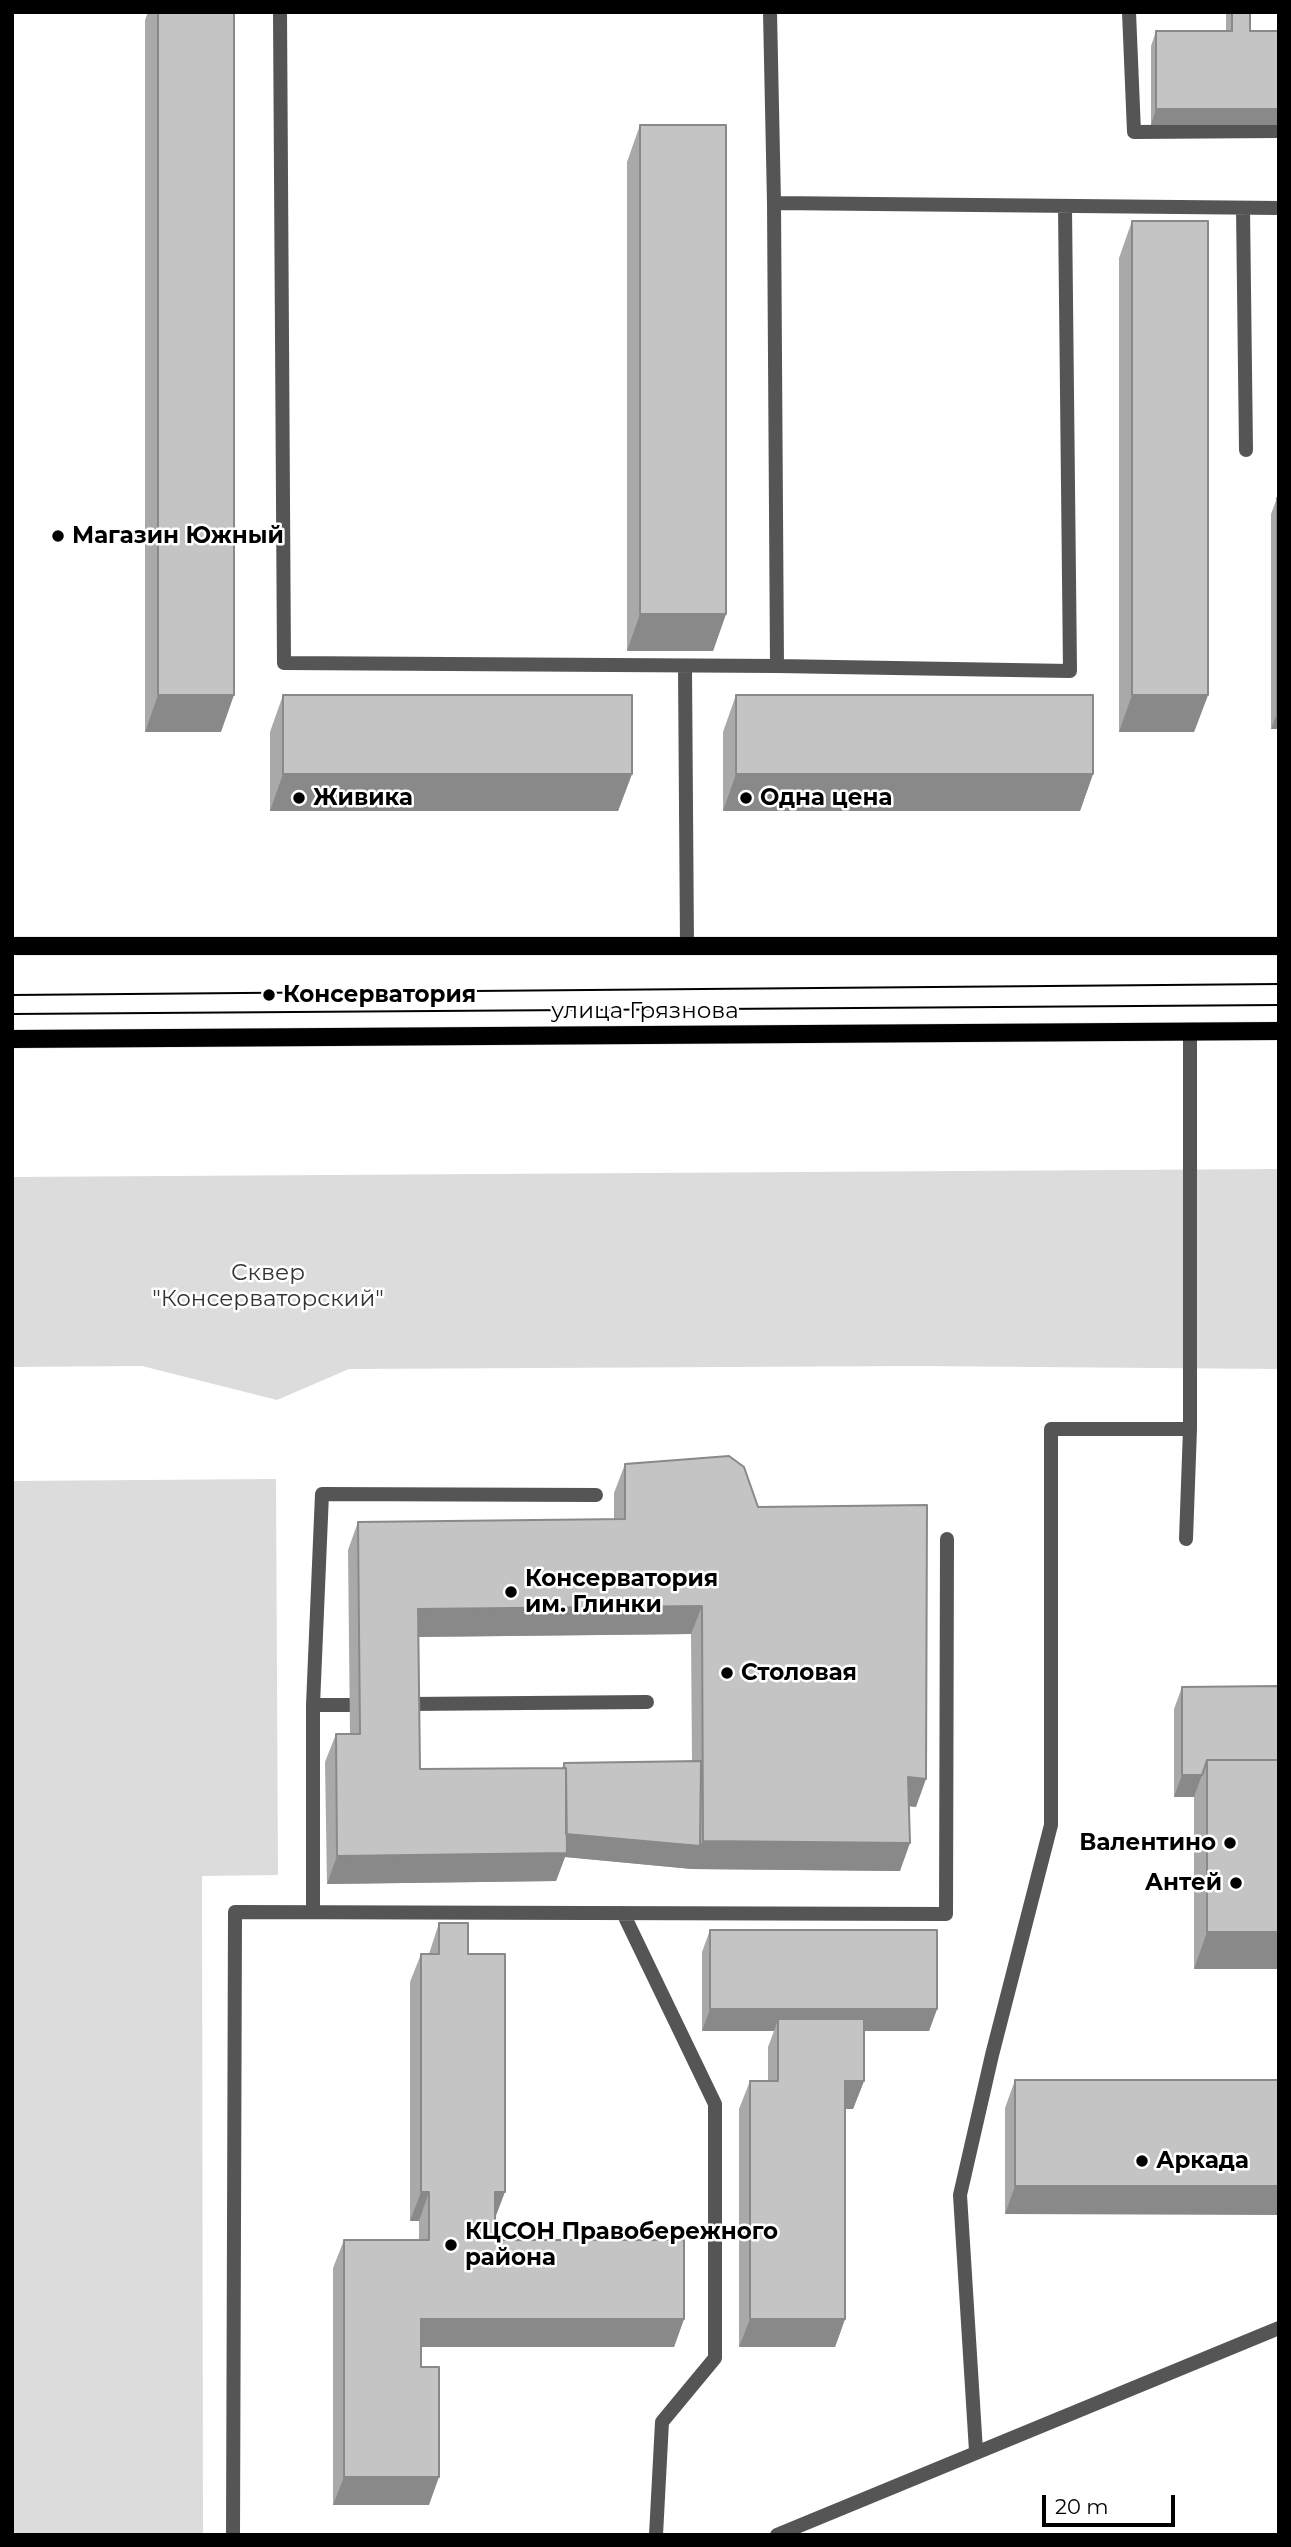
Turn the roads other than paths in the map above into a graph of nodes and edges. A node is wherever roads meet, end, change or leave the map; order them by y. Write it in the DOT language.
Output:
graph roads {
  1 [pos="280,12"];
  2 [pos="770,12"];
  3 [pos="1129,12"];
  4 [pos="1279,131"];
  5 [pos="774,203"];
  6 [pos="1065,207"];
  7 [pos="1243,208"];
  8 [pos="1279,208"];
  9 [pos="1246,450"];
  10 [pos="777,666"];
  11 [pos="685,667"];
  12 [pos="12,946"];
  13 [pos="687,946"];
  14 [pos="1279,946"];
  15 [pos="1279,1031"];
  16 [pos="1190,1032"];
  17 [pos="12,1039"];
  18 [pos="1189,1429"];
  19 [pos="596,1495"];
  20 [pos="947,1539"];
  21 [pos="1186,1539"];
  22 [pos="647,1702"];
  23 [pos="409,1704"];
  24 [pos="313,1705"];
  25 [pos="350,1705"];
  26 [pos="313,1912"];
  27 [pos="623,1913"];
  28 [pos="1279,2328"];
  29 [pos="976,2451"];
  30 [pos="233,2535"];
  31 [pos="656,2535"];
  32 [pos="777,2535"];
  1 -- 11 [label="street"];
  2 -- 5 [label="street"];
  3 -- 4 [label="street"];
  5 -- 6 [label="street"];
  5 -- 10 [label="street"];
  6 -- 7 [label="street"];
  6 -- 10 [label="street"];
  7 -- 8 [label="street"];
  7 -- 9 [label="street"];
  10 -- 11 [label="street"];
  11 -- 13 [label="street"];
  12 -- 13 [label="main road"];
  13 -- 14 [label="main road"];
  15 -- 16 [label="main road, улица Грязнова"];
  16 -- 17 [label="main road, улица Грязнова"];
  16 -- 18 [label="street"];
  18 -- 21 [label="street"];
  18 -- 29 [label="street"];
  19 -- 24 [label="street"];
  20 -- 27 [label="street"];
  22 -- 23 [label="street"];
  24 -- 25 [label="street"];
  24 -- 26 [label="street"];
  26 -- 27 [label="street"];
  26 -- 30 [label="street"];
  27 -- 31 [label="street"];
  28 -- 29 [label="street"];
  29 -- 32 [label="street"];
}
